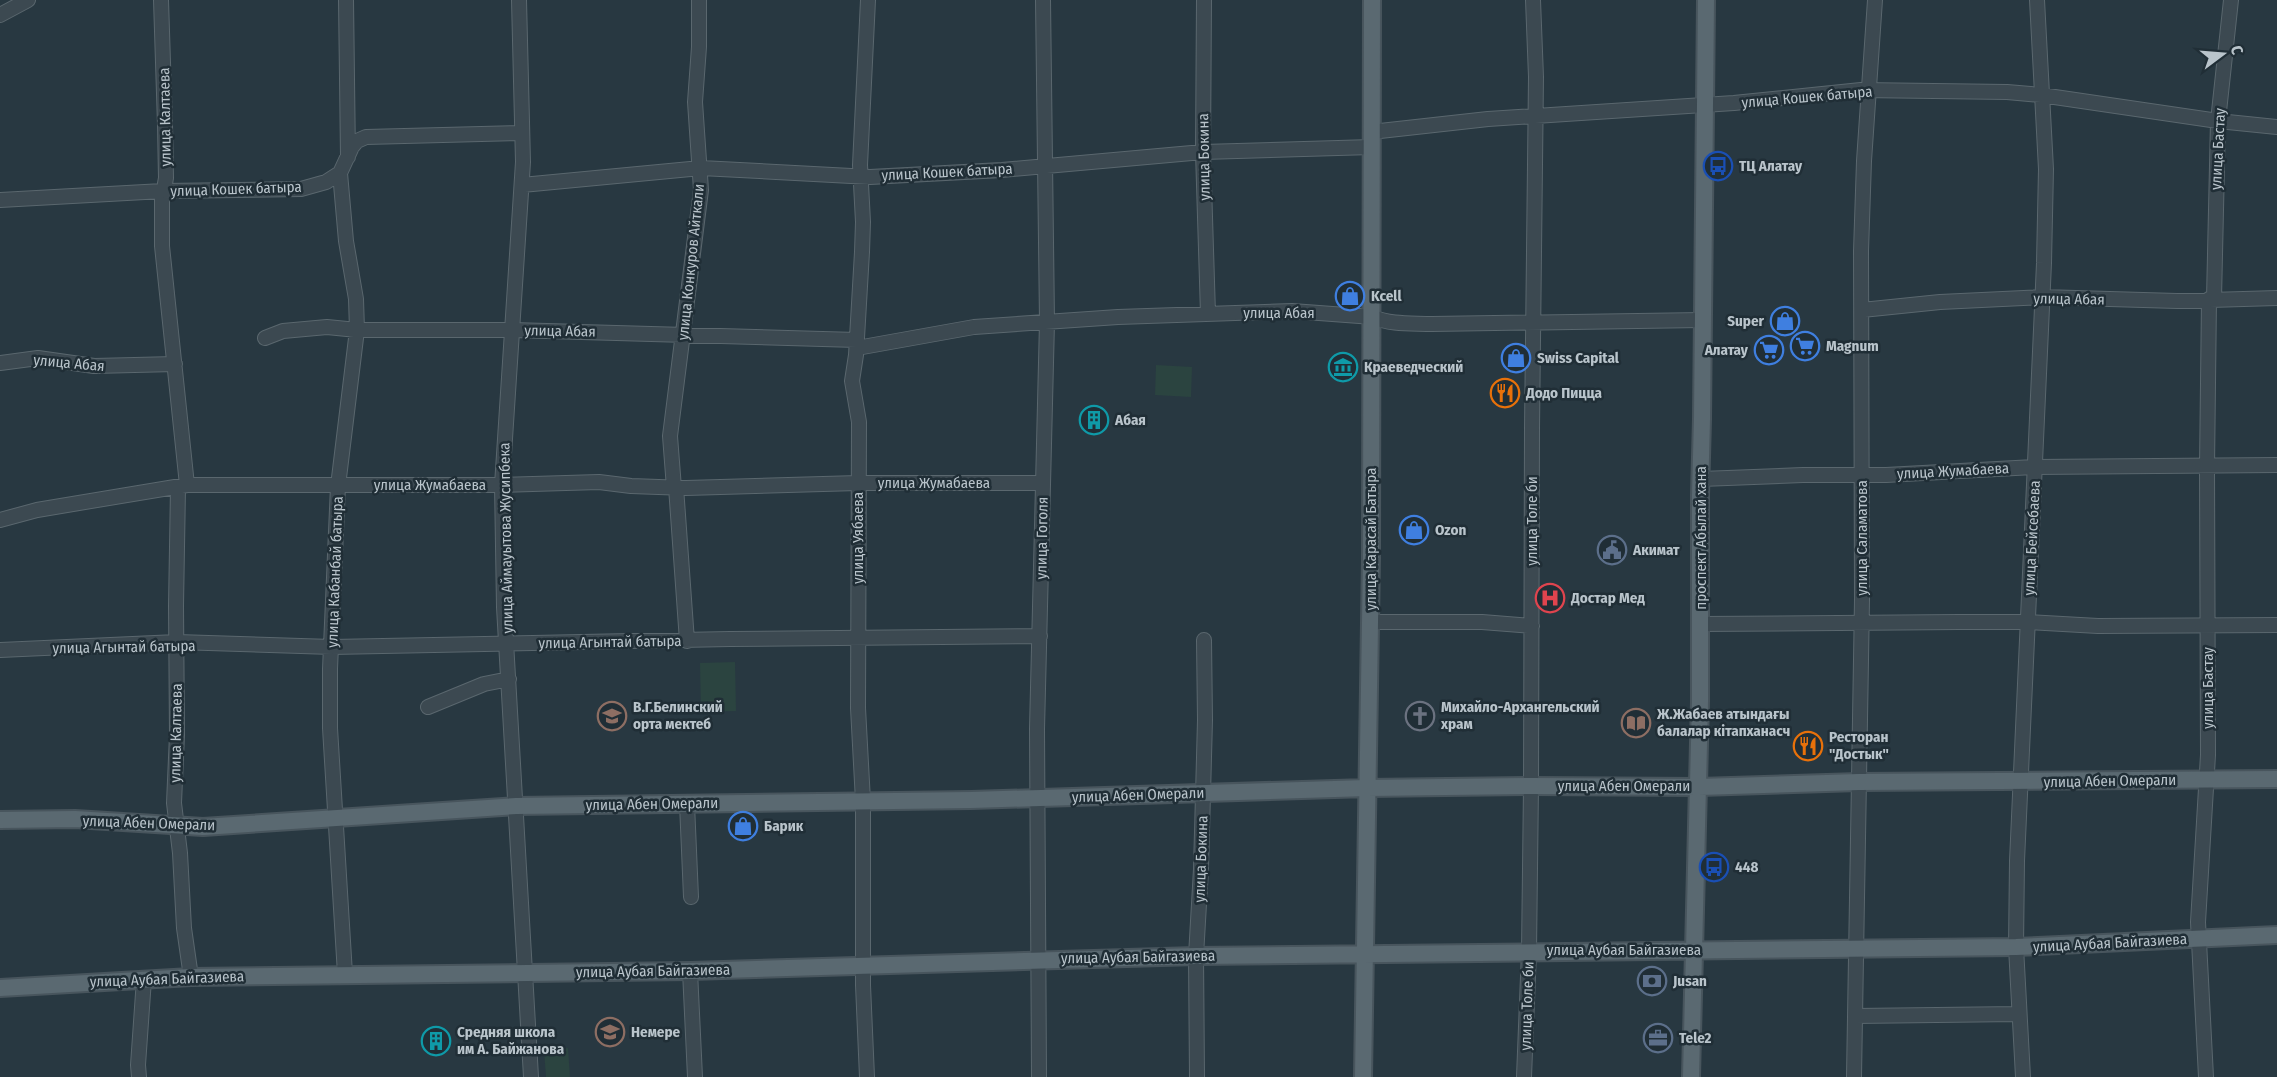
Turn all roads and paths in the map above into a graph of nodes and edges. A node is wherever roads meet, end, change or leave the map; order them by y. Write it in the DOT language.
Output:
graph roads {
  1 [pos="28,0"];
  2 [pos="161,0"];
  3 [pos="346,0"];
  4 [pos="519,0"];
  5 [pos="699,0"];
  6 [pos="868,0"];
  7 [pos="1043,0"];
  8 [pos="1204,0"];
  9 [pos="1372,0"];
  10 [pos="1533,0"];
  11 [pos="1706,0"];
  12 [pos="1875,0"];
  13 [pos="2037,0"];
  14 [pos="2230,0"];
  15 [pos="0,15"];
  16 [pos="1869,90"];
  17 [pos="2041,95"];
  18 [pos="1704,105"];
  19 [pos="1534,116"];
  20 [pos="2218,121"];
  21 [pos="2277,127"];
  22 [pos="521,133"];
  23 [pos="1371,139"];
  24 [pos="1203,152"];
  25 [pos="348,157"];
  26 [pos="1044,165"];
  27 [pos="701,168"];
  28 [pos="340,172"];
  29 [pos="861,175"];
  30 [pos="522,185"];
  31 [pos="164,191"];
  32 [pos="0,200"];
  33 [pos="2042,297"];
  34 [pos="2277,298"];
  35 [pos="2211,299"];
  36 [pos="1862,310"];
  37 [pos="1208,314"];
  38 [pos="1373,317"];
  39 [pos="1702,320"];
  40 [pos="1047,322"];
  41 [pos="1533,324"];
  42 [pos="357,330"];
  43 [pos="512,330"];
  44 [pos="683,334"];
  45 [pos="265,338"];
  46 [pos="857,344"];
  47 [pos="0,363"];
  48 [pos="175,364"];
  49 [pos="2277,465"];
  50 [pos="2035,467"];
  51 [pos="2206,467"];
  52 [pos="1862,476"];
  53 [pos="1701,479"];
  54 [pos="858,483"];
  55 [pos="1043,483"];
  56 [pos="502,485"];
  57 [pos="183,486"];
  58 [pos="338,486"];
  59 [pos="675,488"];
  60 [pos="0,520"];
  61 [pos="1370,622"];
  62 [pos="2028,622"];
  63 [pos="1701,624"];
  64 [pos="1862,624"];
  65 [pos="2208,625"];
  66 [pos="2277,625"];
  67 [pos="1532,626"];
  68 [pos="1040,636"];
  69 [pos="858,639"];
  70 [pos="1204,640"];
  71 [pos="687,641"];
  72 [pos="177,642"];
  73 [pos="508,643"];
  74 [pos="332,647"];
  75 [pos="0,650"];
  76 [pos="509,679"];
  77 [pos="428,707"];
  78 [pos="2205,779"];
  79 [pos="2277,779"];
  80 [pos="1859,782"];
  81 [pos="2020,782"];
  82 [pos="1531,786"];
  83 [pos="1699,787"];
  84 [pos="1367,788"];
  85 [pos="1203,793"];
  86 [pos="1038,797"];
  87 [pos="863,801"];
  88 [pos="687,804"];
  89 [pos="516,806"];
  90 [pos="337,817"];
  91 [pos="0,820"];
  92 [pos="176,827"];
  93 [pos="691,897"];
  94 [pos="2277,935"];
  95 [pos="2199,939"];
  96 [pos="2016,947"];
  97 [pos="1857,948"];
  98 [pos="1695,950"];
  99 [pos="1529,951"];
  100 [pos="1364,954"];
  101 [pos="1196,956"];
  102 [pos="1038,960"];
  103 [pos="864,966"];
  104 [pos="690,971"];
  105 [pos="525,973"];
  106 [pos="345,974"];
  107 [pos="191,977"];
  108 [pos="144,979"];
  109 [pos="0,988"];
  110 [pos="2018,1014"];
  111 [pos="1855,1016"];
  112 [pos="139,1077"];
  113 [pos="531,1077"];
  114 [pos="695,1077"];
  115 [pos="867,1077"];
  116 [pos="1039,1077"];
  117 [pos="1197,1077"];
  118 [pos="1363,1077"];
  119 [pos="1524,1077"];
  120 [pos="1691,1077"];
  121 [pos="1854,1077"];
  122 [pos="2023,1077"];
  123 [pos="2206,1077"];
  1 -- 15 [label="street"];
  2 -- 31 [label="street, улица Калтаева"];
  3 -- 25 [label="street"];
  4 -- 22 [label="street, улица Аймауытова Жусипбека"];
  5 -- 27 [label="street, улица Конкуров Айткали"];
  6 -- 29 [label="street, улица Уябаева"];
  7 -- 26 [label="street, улица Гоголя"];
  8 -- 24 [label="street, улица Бокина"];
  9 -- 23 [label="main road, улица Карасай Батыра"];
  10 -- 19 [label="street, улица Толе би"];
  11 -- 18 [label="main road, проспект Абылай хана"];
  12 -- 16 [label="street, улица Саламатова"];
  13 -- 17 [label="street, улица Бейсебаева"];
  14 -- 20 [label="street, улица Бастау"];
  16 -- 17 [label="street, улица Кошек батыра"];
  16 -- 18 [label="street, улица Кошек батыра"];
  16 -- 36 [label="street, улица Саламатова"];
  17 -- 20 [label="street, улица Кошек батыра"];
  17 -- 33 [label="street, улица Бейсебаева"];
  18 -- 19 [label="street, улица Кошек батыра"];
  18 -- 39 [label="main road, проспект Абылай хана"];
  19 -- 23 [label="street, улица Кошек батыра"];
  19 -- 41 [label="street, улица Толе би"];
  20 -- 21 [label="street, улица Кошек батыра"];
  20 -- 35 [label="street, улица Бастау"];
  22 -- 25 [label="street"];
  22 -- 30 [label="street, улица Аймауытова Жусипбека"];
  23 -- 24 [label="street, улица Кошек батыра"];
  23 -- 38 [label="main road, улица Карасай Батыра"];
  24 -- 26 [label="street, улица Кошек батыра"];
  24 -- 37 [label="street, улица Бокина"];
  25 -- 28 [label="street"];
  26 -- 29 [label="street, улица Кошек батыра"];
  26 -- 40 [label="street, улица Гоголя"];
  27 -- 29 [label="street, улица Кошек батыра"];
  27 -- 30 [label="street, улица Кошек батыра"];
  27 -- 44 [label="street, улица Конкуров Айткали"];
  28 -- 31 [label="street, улица Кошек батыра"];
  28 -- 42 [label="street, улица Кабанбай батыра"];
  29 -- 46 [label="street, улица Уябаева"];
  30 -- 43 [label="street, улица Аймауытова Жусипбека"];
  31 -- 32 [label="street, улица Кошек батыра"];
  31 -- 48 [label="street, улица Калтаева"];
  33 -- 35 [label="street, улица Абая"];
  33 -- 36 [label="street, улица Абая"];
  33 -- 50 [label="street, улица Бейсебаева"];
  34 -- 35 [label="street, улица Абая"];
  35 -- 51 [label="street, улица Бастау"];
  36 -- 52 [label="street, улица Саламатова"];
  37 -- 38 [label="street, улица Абая"];
  37 -- 40 [label="street, улица Абая"];
  38 -- 41 [label="street, улица Абая"];
  38 -- 61 [label="main road, улица Карасай Батыра"];
  39 -- 41 [label="street, улица Абая"];
  39 -- 53 [label="main road, проспект Абылай хана"];
  40 -- 46 [label="street, улица Абая"];
  40 -- 55 [label="street, улица Гоголя"];
  41 -- 67 [label="street, улица Толе би"];
  42 -- 43 [label="street, улица Абая"];
  42 -- 45 [label="street, улица Абая"];
  42 -- 58 [label="street, улица Кабанбай батыра"];
  43 -- 44 [label="street, улица Абая"];
  43 -- 56 [label="street, улица Аймауытова Жусипбека"];
  44 -- 46 [label="street, улица Абая"];
  44 -- 59 [label="street, улица Конкуров Айткали"];
  46 -- 54 [label="street, улица Уябаева"];
  47 -- 48 [label="street, улица Абая"];
  48 -- 57 [label="street, улица Калтаева"];
  49 -- 51 [label="street, улица Жумабаева"];
  50 -- 51 [label="street, улица Жумабаева"];
  50 -- 52 [label="street, улица Жумабаева"];
  50 -- 62 [label="street, улица Бейсебаева"];
  51 -- 65 [label="street, улица Бастау"];
  52 -- 53 [label="street, улица Жумабаева"];
  52 -- 64 [label="street, улица Саламатова"];
  53 -- 63 [label="main road, проспект Абылай хана"];
  54 -- 55 [label="street, улица Жумабаева"];
  54 -- 59 [label="street, улица Жумабаева"];
  54 -- 69 [label="street, улица Уябаева"];
  55 -- 68 [label="street, улица Гоголя"];
  56 -- 58 [label="street, улица Жумабаева"];
  56 -- 59 [label="street, улица Жумабаева"];
  56 -- 73 [label="street, улица Аймауытова Жусипбека"];
  57 -- 58 [label="street, улица Жумабаева"];
  57 -- 60 [label="street, улица Жумабаева"];
  57 -- 72 [label="street, улица Калтаева"];
  58 -- 74 [label="street, улица Кабанбай батыра"];
  59 -- 71 [label="street, улица Конкуров Айткали"];
  61 -- 67 [label="street"];
  61 -- 84 [label="main road, улица Карасай Батыра"];
  62 -- 64 [label="street"];
  62 -- 65 [label="street"];
  62 -- 81 [label="street, улица Бейсебаева"];
  63 -- 64 [label="street"];
  63 -- 83 [label="main road, проспект Абылай хана"];
  64 -- 80 [label="street, улица Саламатова"];
  65 -- 66 [label="street"];
  65 -- 78 [label="street, улица Бастау"];
  67 -- 82 [label="street, улица Толе би"];
  68 -- 69 [label="street, улица Агынтай батыра"];
  68 -- 86 [label="street, улица Гоголя"];
  69 -- 71 [label="street, улица Агынтай батыра"];
  69 -- 87 [label="street, улица Уябаева"];
  70 -- 85 [label="street, улица Бокина"];
  71 -- 73 [label="street, улица Агынтай батыра"];
  72 -- 74 [label="street, улица Агынтай батыра"];
  72 -- 75 [label="street, улица Агынтай батыра"];
  72 -- 92 [label="street, улица Калтаева"];
  73 -- 74 [label="street, улица Агынтай батыра"];
  73 -- 76 [label="street, улица Аймауытова Жусипбека"];
  74 -- 90 [label="street, улица Кабанбай батыра"];
  76 -- 77 [label="street"];
  76 -- 89 [label="street, улица Аймауытова Жусипбека"];
  78 -- 79 [label="main road, улица Абен Омерали"];
  78 -- 81 [label="main road, улица Абен Омерали"];
  78 -- 95 [label="street, улица Бастау"];
  80 -- 81 [label="main road, улица Абен Омерали"];
  80 -- 83 [label="main road, улица Абен Омерали"];
  80 -- 97 [label="street, улица Саламатова"];
  81 -- 96 [label="street, улица Бейсебаева"];
  82 -- 83 [label="main road, улица Абен Омерали"];
  82 -- 84 [label="main road, улица Абен Омерали"];
  82 -- 99 [label="street, улица Толе би"];
  83 -- 98 [label="main road, проспект Абылай хана"];
  84 -- 85 [label="main road, улица Абен Омерали"];
  84 -- 100 [label="main road, улица Карасай Батыра"];
  85 -- 86 [label="main road, улица Абен Омерали"];
  85 -- 101 [label="street, улица Бокина"];
  86 -- 87 [label="main road, улица Абен Омерали"];
  86 -- 102 [label="street, улица Гоголя"];
  87 -- 88 [label="main road, улица Абен Омерали"];
  87 -- 103 [label="street, улица Уябаева"];
  88 -- 89 [label="main road, улица Абен Омерали"];
  88 -- 93 [label="street"];
  89 -- 90 [label="main road, улица Абен Омерали"];
  89 -- 105 [label="street, улица Аймауытова Жусипбека"];
  90 -- 92 [label="main road, улица Абен Омерали"];
  90 -- 106 [label="street, улица Кабанбай батыра"];
  91 -- 92 [label="main road, улица Абен Омерали"];
  92 -- 107 [label="street, улица Калтаева"];
  94 -- 95 [label="main road, улица Аубая Байгазиева"];
  95 -- 96 [label="main road, улица Аубая Байгазиева"];
  95 -- 123 [label="street, улица Бастау"];
  96 -- 97 [label="main road, улица Аубая Байгазиева"];
  96 -- 110 [label="street, улица Бейсебаева"];
  97 -- 98 [label="main road, улица Аубая Байгазиева"];
  97 -- 111 [label="street, улица Саламатова"];
  98 -- 99 [label="main road, улица Аубая Байгазиева"];
  98 -- 120 [label="main road, проспект Абылай хана"];
  99 -- 100 [label="main road, улица Аубая Байгазиева"];
  99 -- 119 [label="street, улица Толе би"];
  100 -- 101 [label="main road, улица Аубая Байгазиева"];
  100 -- 118 [label="main road, улица Карасай Батыра"];
  101 -- 102 [label="main road, улица Аубая Байгазиева"];
  101 -- 117 [label="street, улица Бокина"];
  102 -- 103 [label="main road, улица Аубая Байгазиева"];
  102 -- 116 [label="street, улица Гоголя"];
  103 -- 104 [label="main road, улица Аубая Байгазиева"];
  103 -- 115 [label="street, улица Уябаева"];
  104 -- 105 [label="main road, улица Аубая Байгазиева"];
  104 -- 114 [label="street"];
  105 -- 106 [label="main road, улица Аубая Байгазиева"];
  105 -- 113 [label="street, улица Аймауытова Жусипбека"];
  106 -- 107 [label="main road, улица Аубая Байгазиева"];
  107 -- 108 [label="main road, улица Аубая Байгазиева"];
  108 -- 109 [label="main road, улица Аубая Байгазиева"];
  108 -- 112 [label="street"];
  110 -- 111 [label="street"];
  110 -- 122 [label="street, улица Бейсебаева"];
  111 -- 121 [label="street, улица Саламатова"];
}
